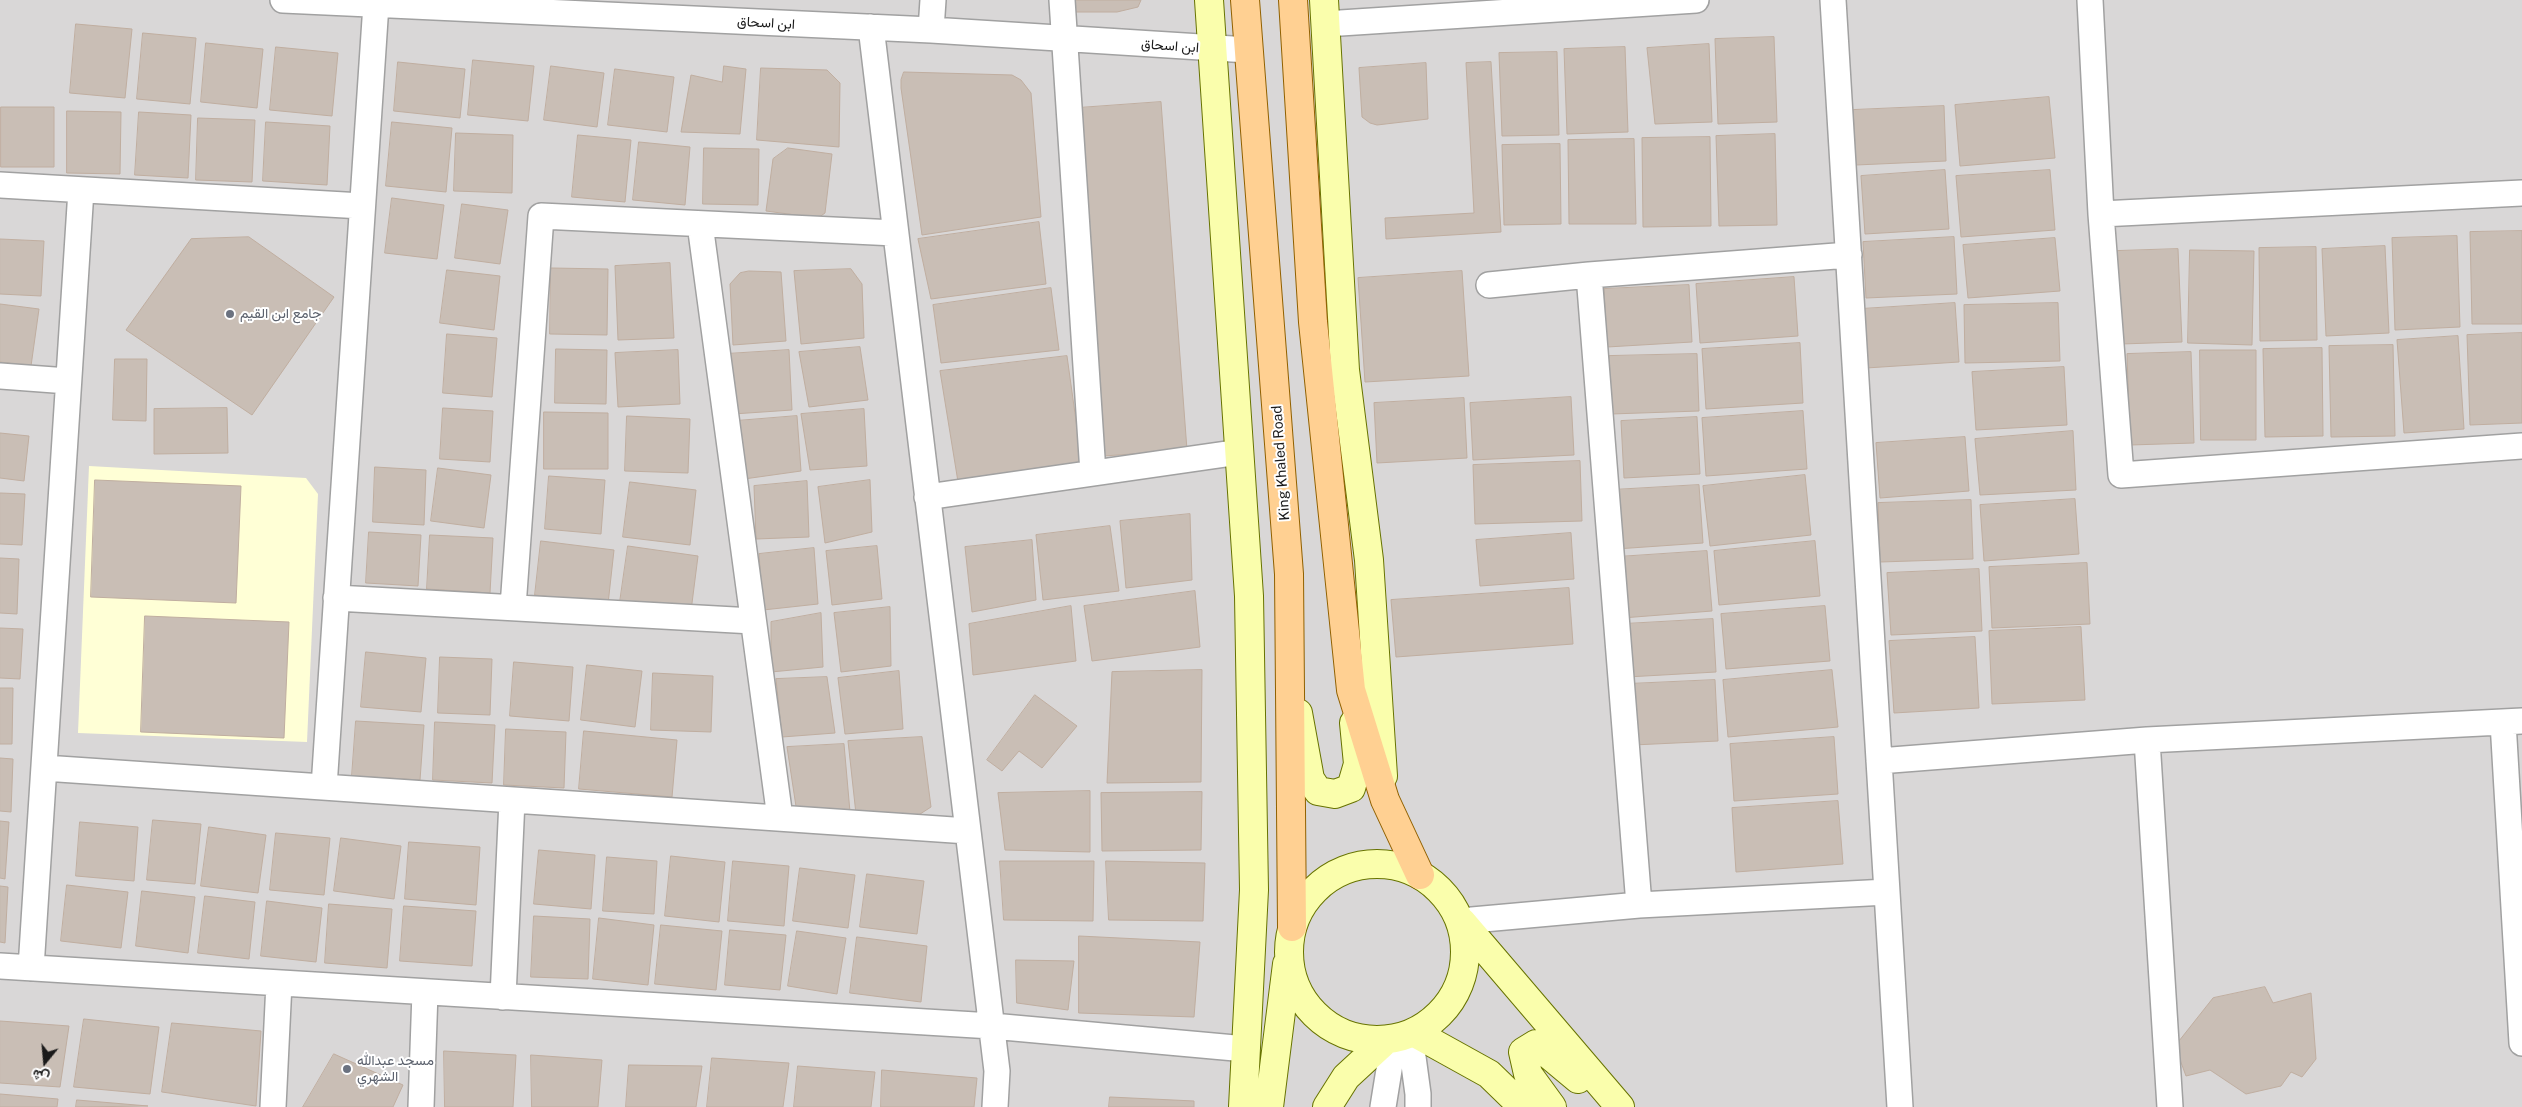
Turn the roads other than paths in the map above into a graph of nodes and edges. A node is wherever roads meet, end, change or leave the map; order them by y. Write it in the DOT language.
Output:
graph roads {
  1 [pos="283,0"];
  2 [pos="933,0"];
  3 [pos="1062,0"];
  4 [pos="1209,0"];
  5 [pos="1245,0"];
  6 [pos="1293,0"];
  7 [pos="1696,0"];
  8 [pos="1833,0"];
  9 [pos="2090,0"];
  10 [pos="376,4"];
  11 [pos="623,8"];
  12 [pos="1324,12"];
  13 [pos="871,27"];
  14 [pos="931,30"];
  15 [pos="1063,39"];
  16 [pos="1212,48"];
  17 [pos="1248,50"];
  18 [pos="0,185"];
  19 [pos="81,190"];
  20 [pos="2522,193"];
  21 [pos="362,206"];
  22 [pos="2101,214"];
  23 [pos="700,224"];
  24 [pos="895,232"];
  25 [pos="1849,255"];
  26 [pos="1589,276"];
  27 [pos="1489,285"];
  28 [pos="0,376"];
  29 [pos="68,381"];
  30 [pos="2522,446"];
  31 [pos="1240,452"];
  32 [pos="1093,473"];
  33 [pos="927,497"];
  34 [pos="336,598"];
  35 [pos="513,608"];
  36 [pos="753,621"];
  37 [pos="1291,679"];
  38 [pos="1351,690"];
  39 [pos="2512,721"];
  40 [pos="2147,740"];
  41 [pos="1879,761"];
  42 [pos="44,768"];
  43 [pos="324,787"];
  44 [pos="512,800"];
  45 [pos="1385,800"];
  46 [pos="780,818"];
  47 [pos="968,831"];
  48 [pos="1420,874"];
  49 [pos="1887,892"];
  50 [pos="1639,905"];
  51 [pos="1461,921"];
  52 [pos="1292,927"];
  53 [pos="1288,955"];
  54 [pos="0,966"];
  55 [pos="2520,966"];
  56 [pos="31,968"];
  57 [pos="279,983"];
  58 [pos="425,992"];
  59 [pos="503,997"];
  60 [pos="992,1026"];
  61 [pos="1401,1037"];
  62 [pos="2522,1043"];
  63 [pos="1246,1049"];
  64 [pos="273,1107"];
  65 [pos="421,1107"];
  66 [pos="995,1107"];
  67 [pos="1242,1107"];
  68 [pos="1269,1107"];
  69 [pos="1327,1107"];
  70 [pos="1383,1107"];
  71 [pos="1418,1107"];
  72 [pos="1522,1107"];
  73 [pos="1552,1107"];
  74 [pos="1608,1107"];
  75 [pos="1620,1107"];
  76 [pos="1900,1107"];
  77 [pos="2170,1107"];
  1 -- 10 [label="street, ابن اسحاق"];
  2 -- 14 [label="street"];
  3 -- 15 [label="street"];
  4 -- 16 [label="main road"];
  5 -- 17 [label="main road, King Khaled Road"];
  6 -- 38 [label="main road"];
  7 -- 12 [label="street"];
  8 -- 25 [label="street"];
  9 -- 22 [label="street"];
  10 -- 11 [label="street, ابن اسحاق"];
  10 -- 21 [label="street"];
  11 -- 13 [label="street, ابن اسحاق"];
  12 -- 45 [label="main road"];
  13 -- 14 [label="street, ابن اسحاق"];
  13 -- 24 [label="street"];
  14 -- 15 [label="street, ابن اسحاق"];
  15 -- 16 [label="street, ابن اسحاق"];
  15 -- 32 [label="street"];
  16 -- 17 [label="street, ابن اسحاق"];
  16 -- 31 [label="main road"];
  17 -- 37 [label="main road, King Khaled Road"];
  18 -- 19 [label="street"];
  19 -- 21 [label="street"];
  19 -- 29 [label="street"];
  20 -- 22 [label="street"];
  21 -- 34 [label="street"];
  22 -- 30 [label="street"];
  23 -- 24 [label="street"];
  23 -- 35 [label="street"];
  23 -- 36 [label="street"];
  24 -- 33 [label="street"];
  25 -- 26 [label="street"];
  25 -- 41 [label="street"];
  26 -- 27 [label="street"];
  26 -- 50 [label="street"];
  28 -- 29 [label="street"];
  29 -- 42 [label="street"];
  31 -- 32 [label="street"];
  31 -- 63 [label="main road"];
  32 -- 33 [label="street"];
  33 -- 47 [label="street"];
  34 -- 35 [label="street"];
  34 -- 43 [label="street"];
  35 -- 36 [label="street"];
  36 -- 46 [label="street"];
  37 -- 38 [label="main road"];
  37 -- 52 [label="main road, King Khaled Road"];
  38 -- 45 [label="main road"];
  39 -- 40 [label="street"];
  39 -- 55 [label="street"];
  40 -- 41 [label="street"];
  40 -- 77 [label="street"];
  41 -- 49 [label="street"];
  42 -- 43 [label="street"];
  42 -- 56 [label="street"];
  43 -- 44 [label="street"];
  44 -- 46 [label="street"];
  44 -- 59 [label="street"];
  45 -- 48 [label="main road"];
  46 -- 47 [label="street"];
  47 -- 60 [label="street"];
  48 -- 51 [label="main road"];
  48 -- 52 [label="main road"];
  49 -- 50 [label="street"];
  49 -- 76 [label="street"];
  50 -- 51 [label="street"];
  51 -- 61 [label="main road"];
  51 -- 75 [label="main road"];
  52 -- 53 [label="main road"];
  53 -- 61 [label="main road"];
  53 -- 68 [label="main road"];
  54 -- 56 [label="street"];
  55 -- 62 [label="street"];
  56 -- 57 [label="street"];
  57 -- 58 [label="street"];
  57 -- 64 [label="street"];
  58 -- 59 [label="street"];
  58 -- 65 [label="street"];
  59 -- 60 [label="street"];
  60 -- 63 [label="street"];
  60 -- 66 [label="street"];
  61 -- 69 [label="main road"];
  61 -- 70 [label="street"];
  61 -- 71 [label="street"];
  61 -- 72 [label="main road"];
  63 -- 67 [label="main road"];
  73 -- 74 [label="main road"];
}
